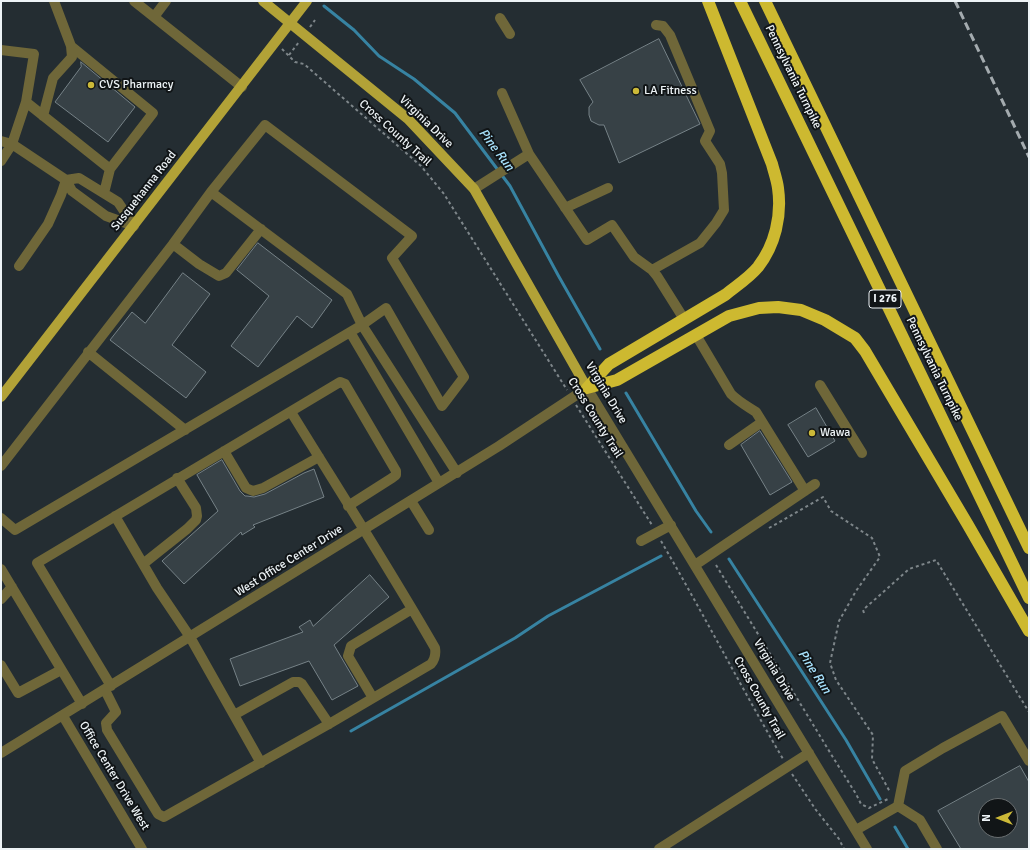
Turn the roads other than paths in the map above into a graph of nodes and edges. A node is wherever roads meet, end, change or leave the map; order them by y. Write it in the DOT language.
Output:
graph roads {
  1 [pos="54,1"];
  2 [pos="134,1"];
  3 [pos="166,1"];
  4 [pos="263,1"];
  5 [pos="307,1"];
  6 [pos="708,1"];
  7 [pos="740,1"];
  8 [pos="765,1"];
  9 [pos="154,17"];
  10 [pos="500,18"];
  11 [pos="291,23"];
  12 [pos="656,25"];
  13 [pos="510,34"];
  14 [pos="71,46"];
  15 [pos="1,50"];
  16 [pos="242,87"];
  17 [pos="502,93"];
  18 [pos="26,102"];
  19 [pos="43,116"];
  20 [pos="1,141"];
  21 [pos="12,144"];
  22 [pos="529,154"];
  23 [pos="1,161"];
  24 [pos="110,169"];
  25 [pos="66,180"];
  26 [pos="608,188"];
  27 [pos="474,189"];
  28 [pos="211,192"];
  29 [pos="104,193"];
  30 [pos="565,208"];
  31 [pos="134,226"];
  32 [pos="261,229"];
  33 [pos="173,244"];
  34 [pos="19,266"];
  35 [pos="652,270"];
  36 [pos="684,320"];
  37 [pos="362,325"];
  38 [pos="350,332"];
  39 [pos="696,335"];
  40 [pos="88,352"];
  41 [pos="820,385"];
  42 [pos="587,388"];
  43 [pos="1,397"];
  44 [pos="291,412"];
  45 [pos="762,422"];
  46 [pos="185,430"];
  47 [pos="729,445"];
  48 [pos="224,451"];
  49 [pos="862,453"];
  50 [pos="319,457"];
  51 [pos="1,466"];
  52 [pos="457,473"];
  53 [pos="177,478"];
  54 [pos="439,483"];
  55 [pos="815,484"];
  56 [pos="805,491"];
  57 [pos="412,501"];
  58 [pos="348,506"];
  59 [pos="115,516"];
  60 [pos="1,518"];
  61 [pos="671,525"];
  62 [pos="364,530"];
  63 [pos="429,530"];
  64 [pos="641,541"];
  65 [pos="1029,548"];
  66 [pos="143,564"];
  67 [pos="695,565"];
  68 [pos="1,570"];
  69 [pos="12,588"];
  70 [pos="1029,598"];
  71 [pos="1,599"];
  72 [pos="412,609"];
  73 [pos="1029,631"];
  74 [pos="190,637"];
  75 [pos="1,664"];
  76 [pos="61,670"];
  77 [pos="108,688"];
  78 [pos="373,698"];
  79 [pos="82,704"];
  80 [pos="234,715"];
  81 [pos="63,716"];
  82 [pos="329,724"];
  83 [pos="1,753"];
  84 [pos="809,753"];
  85 [pos="1029,761"];
  86 [pos="261,763"];
  87 [pos="898,806"];
  88 [pos="856,830"];
  89 [pos="142,849"];
  90 [pos="659,849"];
  91 [pos="867,849"];
  92 [pos="937,849"];
  1 -- 14 [label="street"];
  2 -- 9 [label="street"];
  3 -- 9 [label="street"];
  4 -- 11 [label="main road, Virginia Drive"];
  5 -- 11 [label="main road, Susquehanna Road"];
  6 -- 36 [label="highway"];
  7 -- 70 [label="highway, Pennsylvania Turnpike / I 276"];
  8 -- 65 [label="highway, Pennsylvania Turnpike / I 276"];
  9 -- 16 [label="street"];
  10 -- 13 [label="street"];
  11 -- 16 [label="main road, Susquehanna Road"];
  11 -- 27 [label="main road, Virginia Drive"];
  12 -- 35 [label="street"];
  14 -- 19 [label="street"];
  14 -- 24 [label="street"];
  15 -- 18 [label="street"];
  16 -- 31 [label="main road, Susquehanna Road"];
  17 -- 22 [label="street"];
  18 -- 19 [label="street"];
  18 -- 21 [label="street"];
  19 -- 24 [label="street"];
  20 -- 21 [label="street"];
  21 -- 23 [label="street"];
  21 -- 25 [label="street"];
  22 -- 27 [label="street"];
  22 -- 30 [label="street"];
  24 -- 29 [label="street"];
  25 -- 29 [label="street"];
  25 -- 31 [label="street"];
  25 -- 34 [label="street"];
  26 -- 30 [label="street"];
  27 -- 42 [label="main road, Virginia Drive"];
  28 -- 32 [label="street"];
  28 -- 33 [label="street"];
  28 -- 37 [label="street"];
  29 -- 31 [label="street"];
  30 -- 35 [label="street"];
  31 -- 43 [label="main road, Susquehanna Road"];
  32 -- 33 [label="street"];
  32 -- 37 [label="street"];
  33 -- 40 [label="street"];
  35 -- 36 [label="street"];
  36 -- 42 [label="highway"];
  37 -- 38 [label="street"];
  37 -- 52 [label="street"];
  38 -- 46 [label="street"];
  38 -- 54 [label="street"];
  39 -- 42 [label="highway"];
  39 -- 45 [label="street"];
  39 -- 73 [label="highway"];
  40 -- 46 [label="street"];
  40 -- 51 [label="street"];
  41 -- 49 [label="street"];
  42 -- 52 [label="street, West Office Center Drive"];
  42 -- 61 [label="street, Virginia Drive"];
  44 -- 48 [label="street"];
  44 -- 50 [label="street"];
  44 -- 58 [label="street"];
  45 -- 47 [label="street"];
  45 -- 56 [label="street"];
  46 -- 60 [label="street"];
  48 -- 50 [label="street"];
  48 -- 53 [label="street"];
  50 -- 58 [label="street"];
  52 -- 54 [label="street, West Office Center Drive"];
  53 -- 59 [label="street"];
  53 -- 66 [label="street"];
  54 -- 57 [label="street, West Office Center Drive"];
  55 -- 56 [label="street"];
  56 -- 67 [label="street"];
  57 -- 62 [label="street, West Office Center Drive"];
  57 -- 63 [label="street"];
  58 -- 62 [label="street"];
  59 -- 66 [label="street"];
  59 -- 77 [label="street"];
  61 -- 64 [label="street"];
  61 -- 67 [label="street, Virginia Drive"];
  62 -- 72 [label="street"];
  62 -- 74 [label="street, West Office Center Drive"];
  66 -- 74 [label="street"];
  67 -- 84 [label="street, Virginia Drive"];
  68 -- 69 [label="street"];
  69 -- 71 [label="street"];
  69 -- 76 [label="street"];
  72 -- 78 [label="street"];
  72 -- 78 [label="street"];
  74 -- 77 [label="street, West Office Center Drive"];
  74 -- 80 [label="street"];
  75 -- 76 [label="street"];
  76 -- 79 [label="street"];
  77 -- 79 [label="street, West Office Center Drive"];
  77 -- 86 [label="street"];
  78 -- 82 [label="street"];
  79 -- 81 [label="street, West Office Center Drive"];
  80 -- 82 [label="street"];
  80 -- 86 [label="street"];
  81 -- 83 [label="street, West Office Center Drive"];
  81 -- 89 [label="street, Office Center Drive West"];
  82 -- 86 [label="street"];
  84 -- 88 [label="street, Virginia Drive"];
  84 -- 90 [label="street"];
  85 -- 87 [label="street"];
  87 -- 88 [label="street"];
  87 -- 92 [label="street"];
  88 -- 91 [label="street, Virginia Drive"];
}
